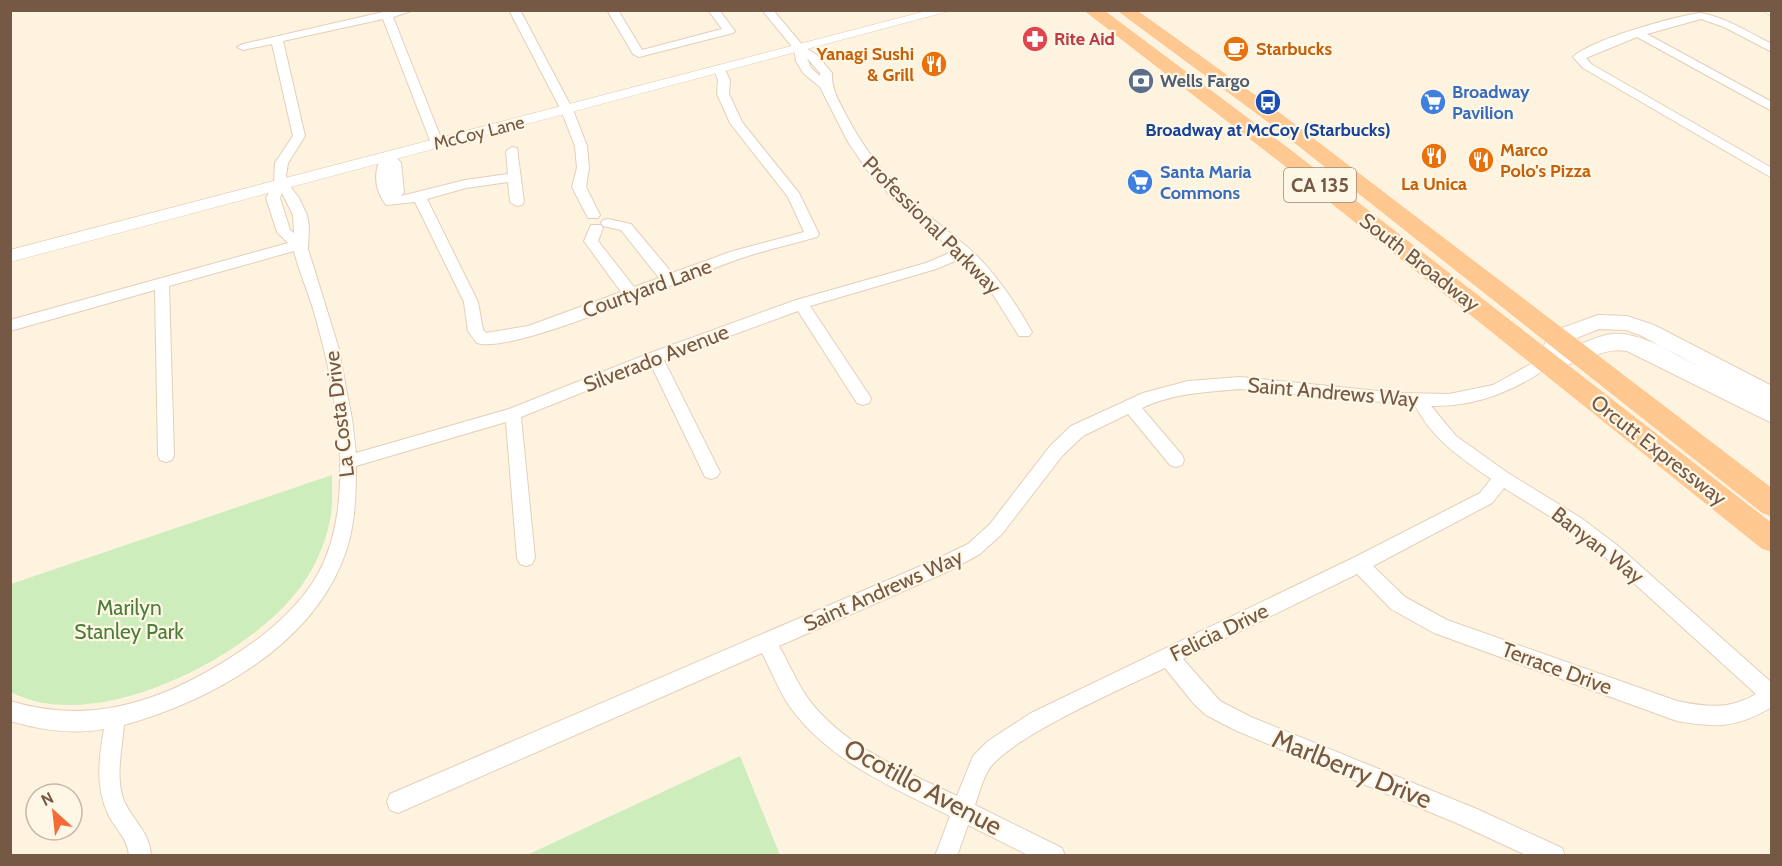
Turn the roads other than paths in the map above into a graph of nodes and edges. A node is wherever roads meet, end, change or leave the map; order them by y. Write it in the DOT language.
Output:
graph roads {
  1 [pos="409,10"];
  2 [pos="514,10"];
  3 [pos="612,10"];
  4 [pos="713,10"];
  5 [pos="767,10"];
  6 [pos="947,10"];
  7 [pos="1092,10"];
  8 [pos="1125,10"];
  9 [pos="387,15"];
  10 [pos="1638,34"];
  11 [pos="277,39"];
  12 [pos="243,47"];
  13 [pos="800,49"];
  14 [pos="1772,49"];
  15 [pos="720,70"];
  16 [pos="1772,108"];
  17 [pos="567,110"];
  18 [pos="437,143"];
  19 [pos="512,151"];
  20 [pos="388,156"];
  21 [pos="1772,174"];
  22 [pos="515,177"];
  23 [pos="281,183"];
  24 [pos="419,197"];
  25 [pos="516,202"];
  26 [pos="599,222"];
  27 [pos="300,245"];
  28 [pos="964,252"];
  29 [pos="10,256"];
  30 [pos="669,280"];
  31 [pos="162,283"];
  32 [pos="631,294"];
  33 [pos="801,304"];
  34 [pos="10,326"];
  35 [pos="1024,332"];
  36 [pos="1552,349"];
  37 [pos="1580,355"];
  38 [pos="655,357"];
  39 [pos="1772,396"];
  40 [pos="863,399"];
  41 [pos="1421,401"];
  42 [pos="1130,405"];
  43 [pos="513,414"];
  44 [pos="1772,415"];
  45 [pos="166,455"];
  46 [pos="1176,460"];
  47 [pos="348,462"];
  48 [pos="711,472"];
  49 [pos="1502,478"];
  50 [pos="1772,505"];
  51 [pos="1772,540"];
  52 [pos="526,558"];
  53 [pos="1359,564"];
  54 [pos="767,642"];
  55 [pos="1168,656"];
  56 [pos="1771,696"];
  57 [pos="10,711"];
  58 [pos="116,719"];
  59 [pos="398,802"];
  60 [pos="961,810"];
  61 [pos="140,855"];
  62 [pos="946,855"];
  63 [pos="1053,855"];
  64 [pos="1554,855"];
  1 -- 9 [label="street"];
  2 -- 17 [label="street"];
  3 -- 4 [label="street"];
  5 -- 13 [label="street, Professional Parkway"];
  6 -- 13 [label="street, McCoy Lane"];
  7 -- 36 [label="highway, South Broadway / CA 135"];
  8 -- 36 [label="highway, South Broadway / CA 135"];
  9 -- 11 [label="street"];
  9 -- 18 [label="street"];
  10 -- 14 [label="street"];
  10 -- 16 [label="street"];
  10 -- 21 [label="street"];
  11 -- 12 [label="street"];
  11 -- 23 [label="street, La Costa Drive"];
  13 -- 15 [label="street, McCoy Lane"];
  13 -- 28 [label="street, Professional Parkway"];
  15 -- 17 [label="street, McCoy Lane"];
  15 -- 30 [label="street, Courtyard Lane"];
  17 -- 18 [label="street, McCoy Lane"];
  17 -- 26 [label="street"];
  18 -- 20 [label="street, McCoy Lane"];
  19 -- 22 [label="street"];
  20 -- 23 [label="street, McCoy Lane"];
  20 -- 24 [label="street"];
  22 -- 24 [label="street"];
  22 -- 25 [label="street"];
  23 -- 27 [label="street, La Costa Drive"];
  23 -- 29 [label="street, McCoy Lane"];
  24 -- 32 [label="street, Courtyard Lane"];
  26 -- 30 [label="street"];
  26 -- 32 [label="street"];
  27 -- 31 [label="street"];
  27 -- 47 [label="street, La Costa Drive"];
  28 -- 33 [label="street, Silverado Avenue"];
  28 -- 35 [label="street, Professional Parkway"];
  30 -- 32 [label="street, Courtyard Lane"];
  31 -- 34 [label="street"];
  31 -- 45 [label="street"];
  33 -- 38 [label="street, Silverado Avenue"];
  33 -- 40 [label="street"];
  36 -- 37 [label="highway, Orcutt Expressway / CA 135"];
  36 -- 39 [label="main road"];
  36 -- 41 [label="street, Saint Andrews Way"];
  36 -- 51 [label="highway, Orcutt Expressway / CA 135"];
  37 -- 44 [label="main road"];
  37 -- 50 [label="highway, Orcutt Expressway / CA 135"];
  38 -- 43 [label="street, Silverado Avenue"];
  38 -- 48 [label="street"];
  41 -- 42 [label="street, Saint Andrews Way"];
  41 -- 49 [label="street, Banyan Way"];
  42 -- 46 [label="street"];
  42 -- 54 [label="street, Saint Andrews Way"];
  43 -- 47 [label="street, Silverado Avenue"];
  43 -- 52 [label="street"];
  47 -- 58 [label="street, La Costa Drive"];
  49 -- 53 [label="street, Felicia Drive"];
  49 -- 56 [label="street, Banyan Way"];
  53 -- 55 [label="street, Felicia Drive"];
  53 -- 56 [label="street, Terrace Drive"];
  54 -- 59 [label="street, Saint Andrews Way"];
  54 -- 60 [label="street, Ocotillo Avenue"];
  55 -- 60 [label="street, Felicia Drive"];
  55 -- 64 [label="street, Marlberry Drive"];
  57 -- 58 [label="street, La Costa Drive"];
  58 -- 61 [label="street"];
  60 -- 62 [label="street, Felicia Drive"];
  60 -- 63 [label="street, Ocotillo Avenue"];
}
